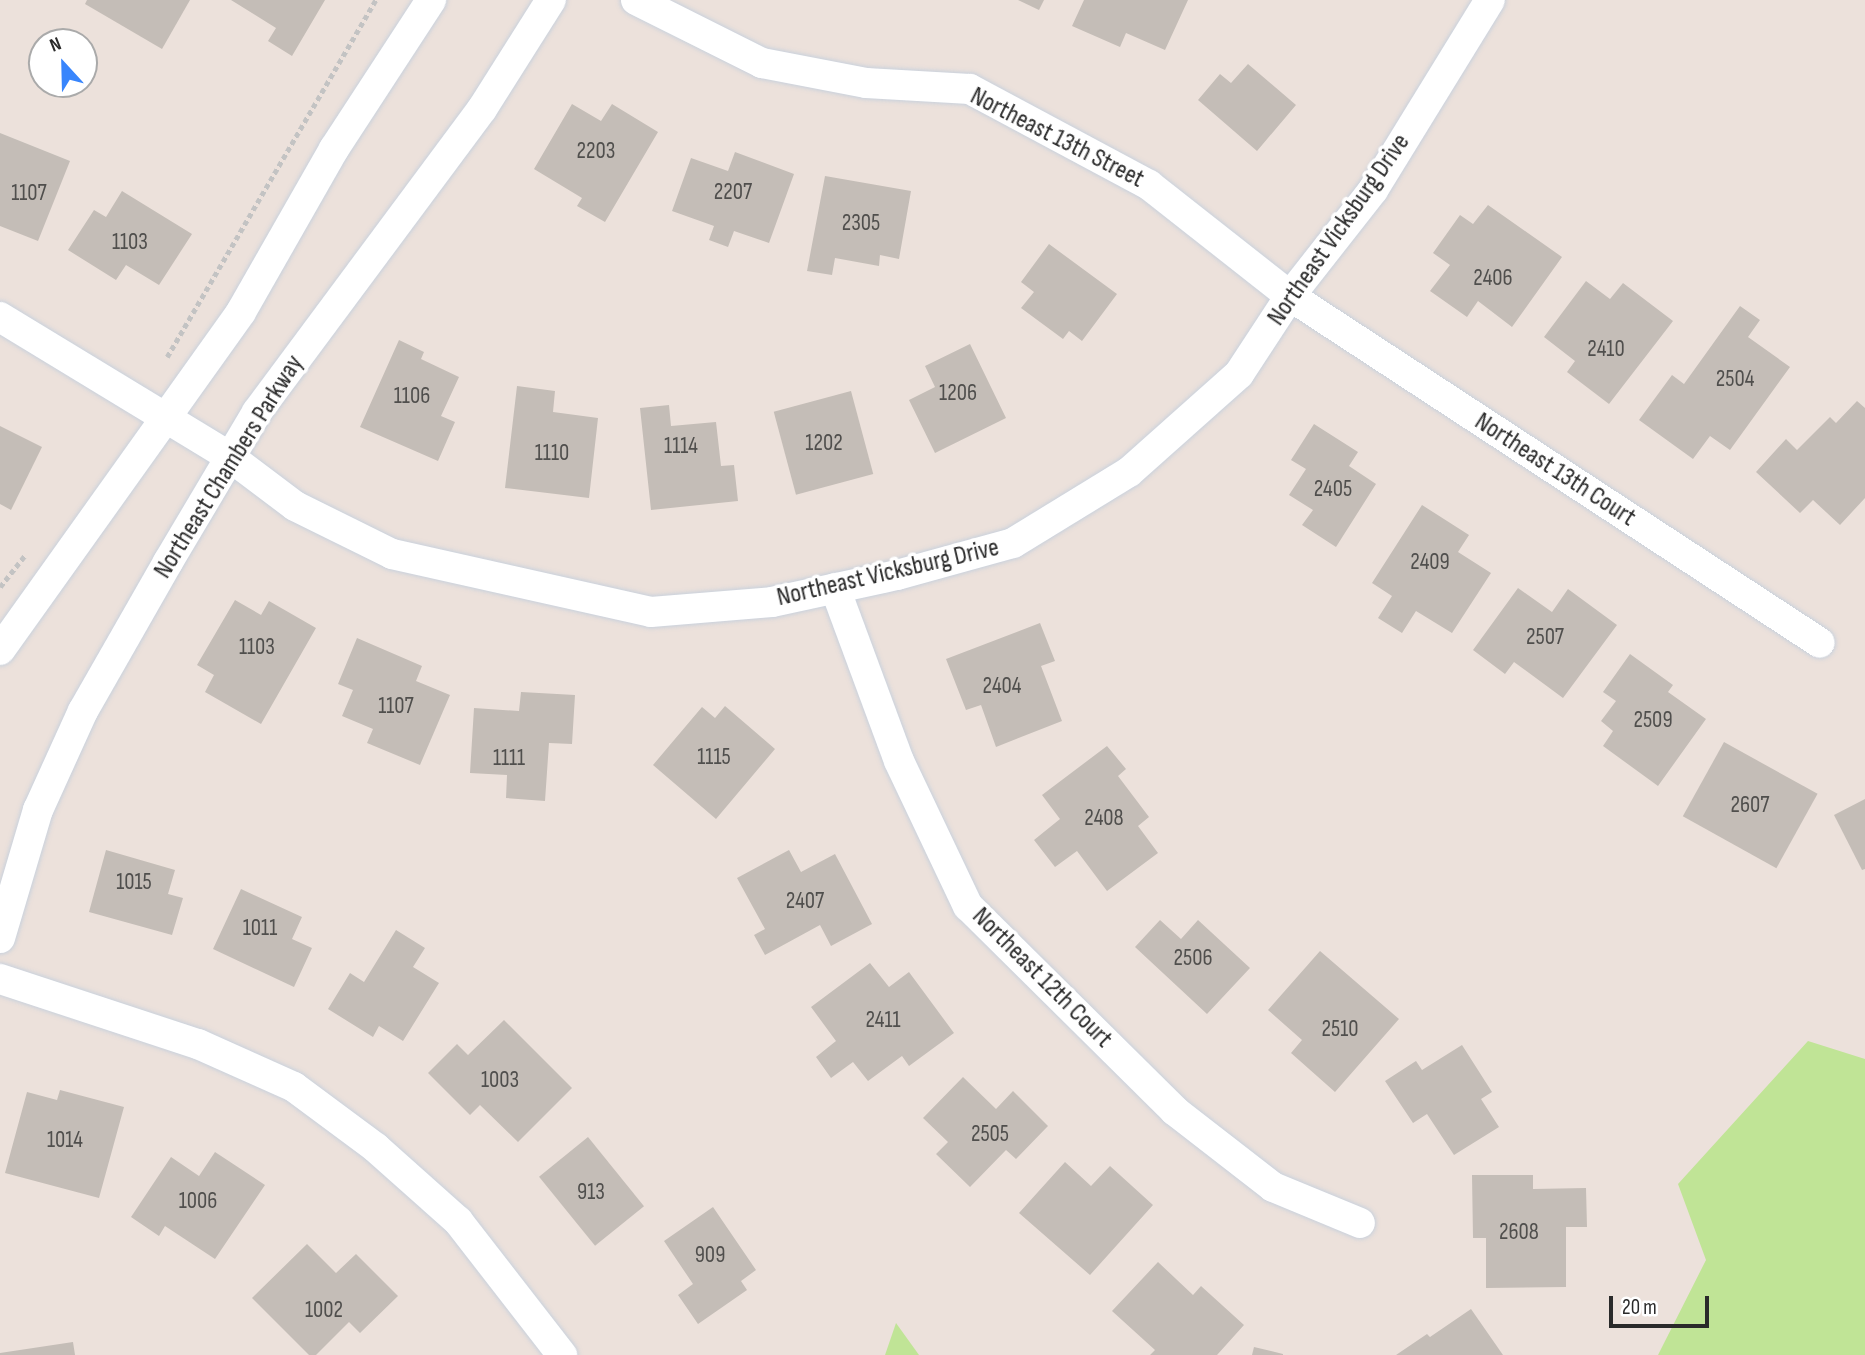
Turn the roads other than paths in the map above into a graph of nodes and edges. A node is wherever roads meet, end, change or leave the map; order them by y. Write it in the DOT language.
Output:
graph roads {
  1 [pos="431,0"];
  2 [pos="551,0"];
  3 [pos="636,0"];
  4 [pos="1490,0"];
  5 [pos="1290,296"];
  6 [pos="0,317"];
  7 [pos="169,419"];
  8 [pos="230,457"];
  9 [pos="835,588"];
  10 [pos="1820,643"];
  11 [pos="0,650"];
  12 [pos="0,937"];
  13 [pos="0,979"];
  14 [pos="1360,1223"];
  15 [pos="562,1355"];
  1 -- 7 [label="street"];
  2 -- 8 [label="street, Northeast Chambers Parkway"];
  3 -- 5 [label="street, Northeast 13th Street"];
  4 -- 5 [label="street, Northeast Vicksburg Drive"];
  5 -- 9 [label="street, Northeast Vicksburg Drive"];
  5 -- 10 [label="street, Northeast 13th Court"];
  6 -- 7 [label="street, Northeast Vicksburg Drive"];
  7 -- 8 [label="street, Northeast Vicksburg Drive"];
  7 -- 11 [label="street"];
  8 -- 9 [label="street, Northeast Vicksburg Drive"];
  8 -- 12 [label="street, Northeast Chambers Parkway"];
  9 -- 14 [label="street, Northeast 12th Court"];
  13 -- 15 [label="street"];
}
